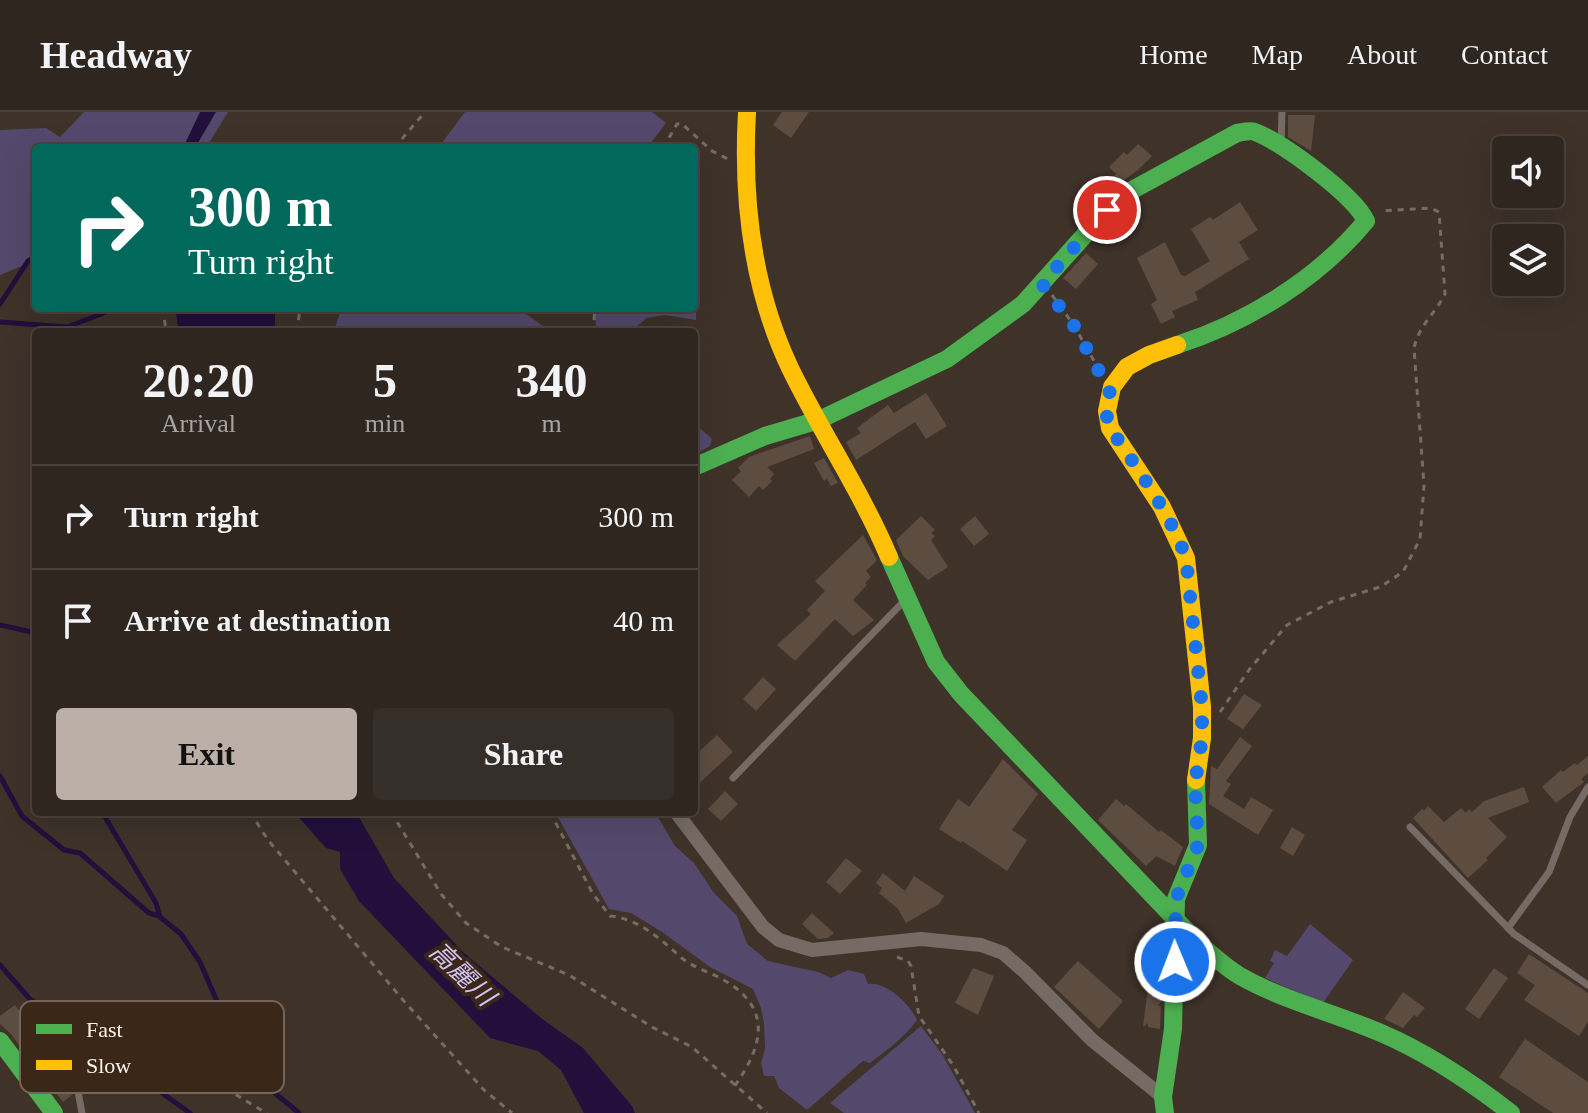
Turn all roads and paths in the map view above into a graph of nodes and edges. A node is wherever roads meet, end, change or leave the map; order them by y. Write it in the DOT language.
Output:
graph roads {
  1 [pos="425,112"];
  2 [pos="747,112"];
  3 [pos="1282,112"];
  4 [pos="397,144"];
  5 [pos="665,144"];
  6 [pos="1281,149"];
  7 [pos="744,163"];
  8 [pos="1365,212"];
  9 [pos="1042,284"];
  10 [pos="1110,391"];
  11 [pos="819,420"];
  12 [pos="698,465"];
  13 [pos="906,599"];
  14 [pos="1218,715"];
  15 [pos="733,778"];
  16 [pos="1588,787"];
  17 [pos="253,816"];
  18 [pos="393,816"];
  19 [pos="552,816"];
  20 [pos="679,816"];
  21 [pos="1410,827"];
  22 [pos="1175,918"];
  23 [pos="1508,928"];
  24 [pos="868,944"];
  25 [pos="1588,985"];
  26 [pos="0,1041"];
  27 [pos="20,1068"];
  28 [pos="734,1087"];
  29 [pos="39,1093"];
  30 [pos="79,1093"];
  31 [pos="232,1093"];
  32 [pos="1164,1105"];
  33 [pos="54,1113"];
  34 [pos="82,1113"];
  35 [pos="267,1113"];
  36 [pos="512,1113"];
  37 [pos="767,1113"];
  38 [pos="979,1113"];
  39 [pos="1511,1113"];
  1 -- 4 [label="path"];
  2 -- 7 [label="street"];
  3 -- 6 [label="lane"];
  5 -- 7 [label="path"];
  6 -- 8 [label="street"];
  6 -- 9 [label="street"];
  7 -- 11 [label="street"];
  8 -- 10 [label="street"];
  8 -- 14 [label="path"];
  9 -- 10 [label="path"];
  9 -- 11 [label="street"];
  10 -- 22 [label="street"];
  11 -- 12 [label="street"];
  11 -- 13 [label="street"];
  13 -- 15 [label="lane"];
  13 -- 22 [label="street"];
  16 -- 23 [label="lane"];
  17 -- 36 [label="path"];
  18 -- 28 [label="path"];
  19 -- 28 [label="path"];
  20 -- 24 [label="street"];
  21 -- 23 [label="lane"];
  22 -- 32 [label="street"];
  22 -- 39 [label="street"];
  23 -- 25 [label="lane"];
  24 -- 32 [label="street"];
  24 -- 38 [label="path"];
  26 -- 27 [label="street"];
  28 -- 37 [label="path"];
  29 -- 33 [label="street"];
  30 -- 34 [label="lane"];
  31 -- 35 [label="path"];
}
